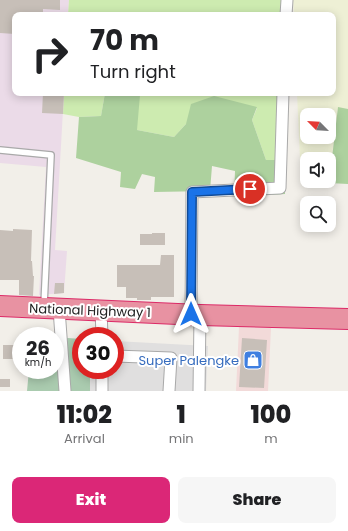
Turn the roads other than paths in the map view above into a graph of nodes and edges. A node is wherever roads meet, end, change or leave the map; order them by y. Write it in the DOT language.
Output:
graph roads {
  1 [pos="287,0"];
  2 [pos="286,12"];
  3 [pos="283,96"];
  4 [pos="0,150"];
  5 [pos="0,306"];
  6 [pos="51,308"];
  7 [pos="101,310"];
  8 [pos="196,314"];
  9 [pos="348,319"];
  10 [pos="102,327"];
  11 [pos="124,356"];
  12 [pos="102,379"];
  13 [pos="65,391"];
  14 [pos="102,391"];
  15 [pos="169,391"];
  16 [pos="199,391"];
  1 -- 2 [label="street"];
  3 -- 8 [label="street"];
  4 -- 6 [label="lane"];
  5 -- 6 [label="highway, National Highway 1"];
  6 -- 7 [label="highway, National Highway 1"];
  6 -- 13 [label="street"];
  7 -- 8 [label="highway, National Highway 1"];
  7 -- 10 [label="street"];
  8 -- 9 [label="highway, National Highway 1"];
  8 -- 16 [label="street"];
  11 -- 15 [label="street"];
  12 -- 14 [label="street"];
}
